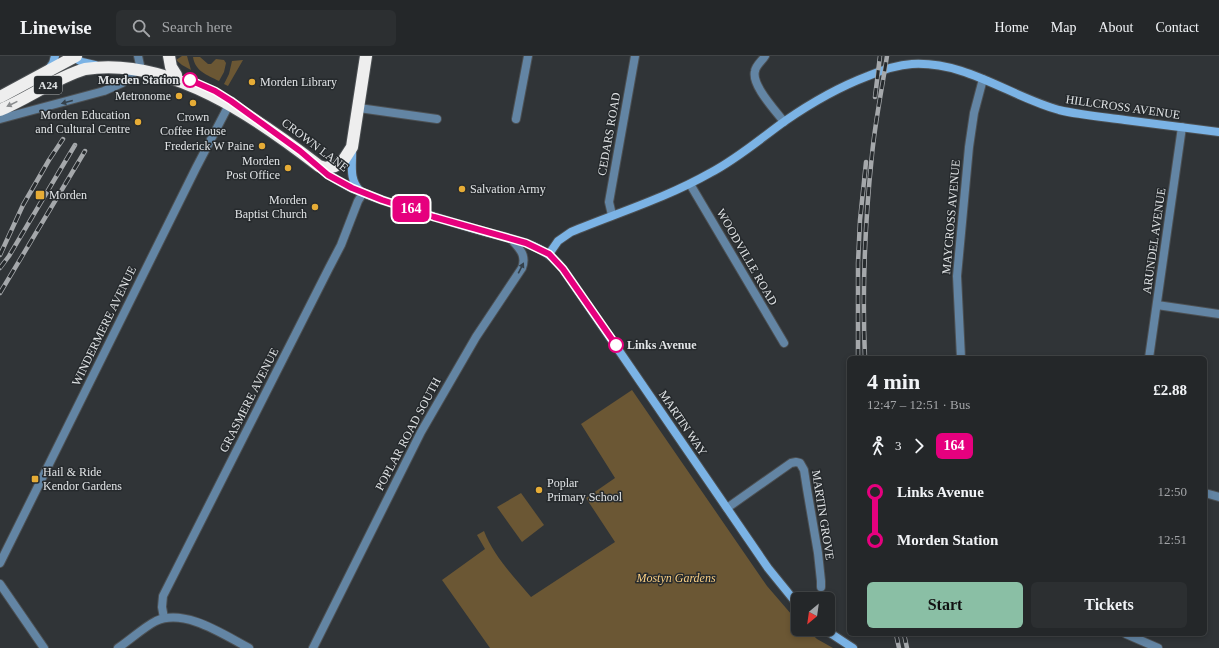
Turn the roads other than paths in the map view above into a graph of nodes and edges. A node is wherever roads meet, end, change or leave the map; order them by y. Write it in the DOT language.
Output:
graph roads {
  1 [pos="54,56"];
  2 [pos="74,56"];
  3 [pos="169,56"];
  4 [pos="366,56"];
  5 [pos="528,56"];
  6 [pos="635,56"];
  7 [pos="765,56"];
  8 [pos="139,60"];
  9 [pos="98,65"];
  10 [pos="48,71"];
  11 [pos="176,75"];
  12 [pos="983,79"];
  13 [pos="0,97"];
  14 [pos="231,101"];
  15 [pos="359,108"];
  16 [pos="0,110"];
  17 [pos="0,119"];
  18 [pos="437,119"];
  19 [pos="516,119"];
  20 [pos="784,122"];
  21 [pos="1182,127"];
  22 [pos="1219,132"];
  23 [pos="352,147"];
  24 [pos="319,166"];
  25 [pos="690,184"];
  26 [pos="362,192"];
  27 [pos="612,215"];
  28 [pos="511,239"];
  29 [pos="549,254"];
  30 [pos="1157,305"];
  31 [pos="1219,314"];
  32 [pos="784,343"];
  33 [pos="961,356"];
  34 [pos="1150,356"];
  35 [pos="1207,494"];
  36 [pos="1219,497"];
  37 [pos="727,508"];
  38 [pos="0,563"];
  39 [pos="0,584"];
  40 [pos="821,587"];
  41 [pos="791,596"];
  42 [pos="164,618"];
  43 [pos="835,636"];
  44 [pos="1131,636"];
  45 [pos="44,648"];
  46 [pos="118,648"];
  47 [pos="249,648"];
  48 [pos="313,648"];
  49 [pos="853,648"];
  50 [pos="1158,648"];
  1 -- 10 [label="main road"];
  2 -- 9 [label="main road"];
  2 -- 10 [label="highway, A24"];
  3 -- 11 [label="highway"];
  4 -- 15 [label="highway"];
  5 -- 19 [label="street"];
  6 -- 27 [label="street, CEDARS ROAD"];
  7 -- 20 [label="street"];
  8 -- 9 [label="highway, A24"];
  8 -- 11 [label="highway, CROWN LANE / A24"];
  8 -- 17 [label="street, one-way"];
  9 -- 16 [label="highway, A24, one-way"];
  10 -- 13 [label="highway, A24"];
  11 -- 14 [label="highway, CROWN LANE / A24"];
  12 -- 20 [label="main road, HILLCROSS AVENUE"];
  12 -- 21 [label="main road, HILLCROSS AVENUE"];
  12 -- 33 [label="street, MAYCROSS AVENUE"];
  14 -- 24 [label="highway, CROWN LANE / A24"];
  14 -- 38 [label="street, WINDERMERE AVENUE"];
  15 -- 18 [label="street"];
  15 -- 23 [label="highway"];
  20 -- 25 [label="main road"];
  21 -- 22 [label="main road, HILLCROSS AVENUE"];
  21 -- 30 [label="street, ARUNDEL AVENUE"];
  23 -- 24 [label="highway"];
  23 -- 26 [label="main road"];
  24 -- 26 [label="main road, CROWN LANE"];
  25 -- 27 [label="main road"];
  25 -- 32 [label="street, WOODVILLE ROAD"];
  26 -- 28 [label="main road, CROWN LANE"];
  26 -- 42 [label="street, GRASMERE AVENUE"];
  27 -- 29 [label="main road"];
  28 -- 29 [label="main road, CROWN LANE"];
  48 -- 28 [label="street, POPLAR ROAD SOUTH, one-way"];
  29 -- 37 [label="main road, MARTIN WAY"];
  30 -- 31 [label="street"];
  30 -- 34 [label="street, ARUNDEL AVENUE"];
  35 -- 36 [label="street"];
  37 -- 40 [label="street, MARTIN GROVE"];
  37 -- 41 [label="main road, MARTIN WAY"];
  39 -- 45 [label="street"];
  42 -- 46 [label="street"];
  42 -- 47 [label="street"];
  43 -- 49 [label="main road"];
  44 -- 50 [label="street"];
}
